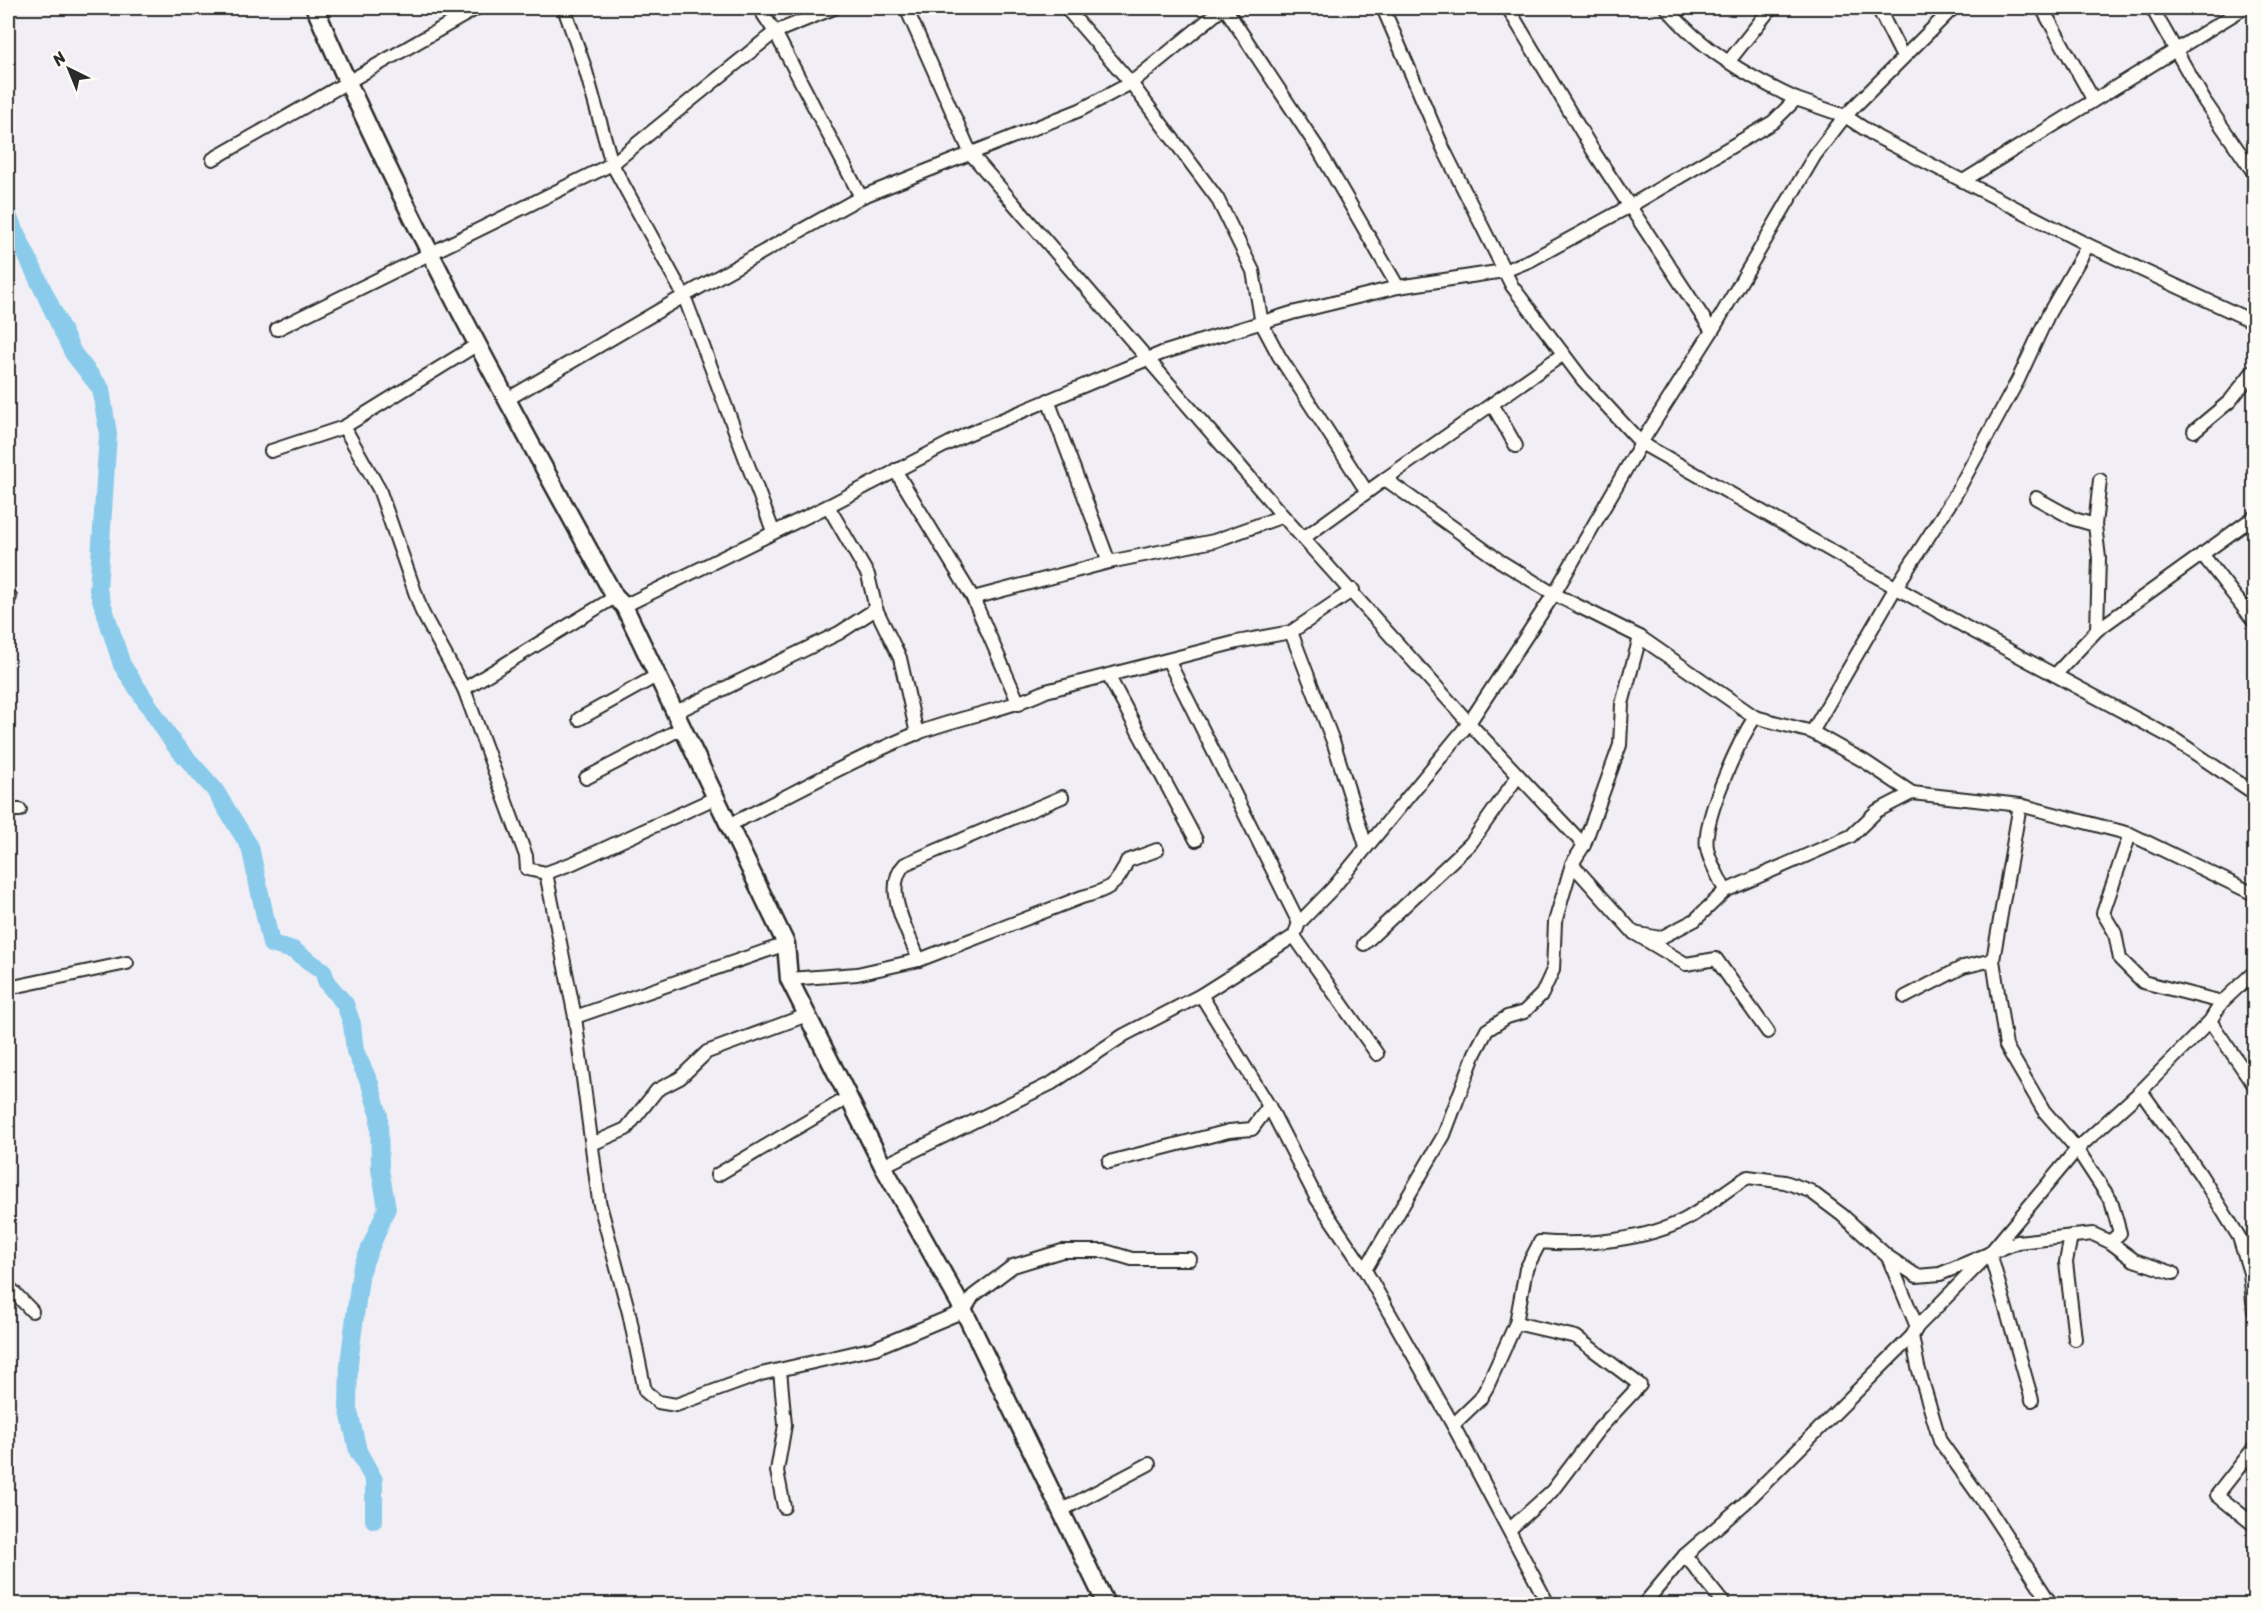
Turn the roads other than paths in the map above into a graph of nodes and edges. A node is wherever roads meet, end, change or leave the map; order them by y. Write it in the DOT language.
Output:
graph roads {
  1 [pos="315,8"];
  2 [pos="477,8"];
  3 [pos="564,8"];
  4 [pos="759,8"];
  5 [pos="834,8"];
  6 [pos="906,8"];
  7 [pos="1066,8"];
  8 [pos="1224,8"];
  9 [pos="1383,8"];
  10 [pos="1508,8"];
  11 [pos="1666,8"];
  12 [pos="1771,8"];
  13 [pos="1878,8"];
  14 [pos="1953,8"];
  15 [pos="2042,8"];
  16 [pos="2152,8"];
  17 [pos="2244,8"];
  18 [pos="775,32"];
  19 [pos="2176,49"];
  20 [pos="1903,57"];
  21 [pos="1729,62"];
  22 [pos="1131,83"];
  23 [pos="347,84"];
  24 [pos="1796,99"];
  25 [pos="2093,99"];
  26 [pos="1845,116"];
  27 [pos="971,153"];
  28 [pos="213,159"];
  29 [pos="612,164"];
  30 [pos="2254,173"];
  31 [pos="1963,181"];
  32 [pos="861,197"];
  33 [pos="1630,207"];
  34 [pos="2088,246"];
  35 [pos="429,253"];
  36 [pos="1504,270"];
  37 [pos="1398,286"];
  38 [pos="684,296"];
  39 [pos="2254,322"];
  40 [pos="1262,324"];
  41 [pos="277,328"];
  42 [pos="1712,331"];
  43 [pos="478,344"];
  44 [pos="1562,355"];
  45 [pos="1146,359"];
  46 [pos="2254,370"];
  47 [pos="506,400"];
  48 [pos="1048,400"];
  49 [pos="1492,404"];
  50 [pos="344,427"];
  51 [pos="2194,431"];
  52 [pos="1641,443"];
  53 [pos="1516,446"];
  54 [pos="271,451"];
  55 [pos="895,470"];
  56 [pos="1385,479"];
  57 [pos="2100,480"];
  58 [pos="1367,492"];
  59 [pos="2036,498"];
  60 [pos="828,506"];
  61 [pos="1283,516"];
  62 [pos="2254,517"];
  63 [pos="2095,525"];
  64 [pos="773,531"];
  65 [pos="1305,537"];
  66 [pos="2202,554"];
  67 [pos="1109,562"];
  68 [pos="1896,587"];
  69 [pos="1353,590"];
  70 [pos="1554,594"];
  71 [pos="973,598"];
  72 [pos="620,602"];
  73 [pos="876,609"];
  74 [pos="2254,621"];
  75 [pos="2097,630"];
  76 [pos="1291,632"];
  77 [pos="1640,637"];
  78 [pos="1168,660"];
  79 [pos="658,675"];
  80 [pos="1108,675"];
  81 [pos="2055,675"];
  82 [pos="464,689"];
  83 [pos="1019,704"];
  84 [pos="1755,717"];
  85 [pos="579,719"];
  86 [pos="680,720"];
  87 [pos="1469,723"];
  88 [pos="1812,732"];
  89 [pos="916,734"];
  90 [pos="1518,776"];
  91 [pos="586,778"];
  92 [pos="1912,793"];
  93 [pos="2254,793"];
  94 [pos="1062,797"];
  95 [pos="715,798"];
  96 [pos="2020,805"];
  97 [pos="729,825"];
  98 [pos="2130,834"];
  99 [pos="1196,840"];
  100 [pos="1584,845"];
  101 [pos="1366,846"];
  102 [pos="1157,850"];
  103 [pos="1572,864"];
  104 [pos="546,873"];
  105 [pos="1725,891"];
  106 [pos="2254,894"];
  107 [pos="1299,923"];
  108 [pos="1634,933"];
  109 [pos="1294,936"];
  110 [pos="786,944"];
  111 [pos="1364,944"];
  112 [pos="919,960"];
  113 [pos="1993,960"];
  114 [pos="127,963"];
  115 [pos="2254,972"];
  116 [pos="789,979"];
  117 [pos="8,988"];
  118 [pos="1202,994"];
  119 [pos="1905,997"];
  120 [pos="2222,1002"];
  121 [pos="807,1015"];
  122 [pos="575,1017"];
  123 [pos="2210,1021"];
  124 [pos="1768,1032"];
  125 [pos="1377,1054"];
  126 [pos="2254,1085"];
  127 [pos="2141,1091"];
  128 [pos="849,1097"];
  129 [pos="1269,1106"];
  130 [pos="591,1144"];
  131 [pos="2077,1149"];
  132 [pos="1109,1162"];
  133 [pos="883,1166"];
  134 [pos="717,1175"];
  135 [pos="2071,1236"];
  136 [pos="2110,1242"];
  137 [pos="2249,1244"];
  138 [pos="1989,1252"];
  139 [pos="1887,1256"];
  140 [pos="1190,1259"];
  141 [pos="1365,1270"];
  142 [pos="2173,1273"];
  143 [pos="8,1286"];
  144 [pos="33,1311"];
  145 [pos="964,1311"];
  146 [pos="2254,1311"];
  147 [pos="1516,1323"];
  148 [pos="1914,1332"];
  149 [pos="2075,1339"];
  150 [pos="780,1370"];
  151 [pos="2032,1400"];
  152 [pos="1453,1425"];
  153 [pos="2254,1448"];
  154 [pos="1149,1464"];
  155 [pos="784,1506"];
  156 [pos="1062,1510"];
  157 [pos="2254,1525"];
  158 [pos="1510,1529"];
  159 [pos="1685,1556"];
  160 [pos="1106,1605"];
  161 [pos="1548,1605"];
  162 [pos="1644,1605"];
  163 [pos="1724,1605"];
  164 [pos="2051,1605"];
  1 -- 23 [label="street"];
  2 -- 23 [label="street"];
  3 -- 29 [label="street"];
  4 -- 18 [label="street"];
  5 -- 18 [label="street"];
  6 -- 27 [label="street"];
  7 -- 22 [label="street"];
  8 -- 22 [label="street"];
  8 -- 37 [label="street"];
  9 -- 36 [label="street"];
  10 -- 33 [label="street"];
  11 -- 21 [label="street"];
  12 -- 21 [label="street"];
  13 -- 20 [label="street"];
  14 -- 20 [label="street"];
  15 -- 25 [label="street"];
  16 -- 19 [label="street"];
  17 -- 19 [label="street"];
  18 -- 29 [label="street"];
  18 -- 32 [label="street"];
  19 -- 25 [label="street"];
  19 -- 30 [label="street"];
  20 -- 26 [label="street"];
  21 -- 24 [label="street"];
  22 -- 27 [label="street"];
  22 -- 40 [label="street"];
  23 -- 28 [label="street"];
  23 -- 35 [label="street"];
  24 -- 26 [label="street"];
  24 -- 33 [label="street"];
  25 -- 31 [label="street"];
  26 -- 31 [label="street"];
  26 -- 42 [label="street"];
  27 -- 32 [label="street"];
  27 -- 45 [label="street"];
  29 -- 35 [label="street"];
  29 -- 38 [label="street"];
  31 -- 34 [label="street"];
  32 -- 38 [label="street"];
  33 -- 36 [label="street"];
  33 -- 42 [label="street"];
  34 -- 39 [label="street"];
  34 -- 68 [label="street"];
  35 -- 41 [label="street"];
  35 -- 43 [label="street"];
  36 -- 37 [label="street"];
  36 -- 44 [label="street"];
  37 -- 40 [label="street"];
  38 -- 47 [label="street"];
  38 -- 64 [label="street"];
  40 -- 45 [label="street"];
  40 -- 58 [label="street"];
  42 -- 52 [label="street"];
  43 -- 47 [label="street"];
  43 -- 50 [label="street"];
  44 -- 49 [label="street"];
  44 -- 52 [label="street"];
  45 -- 48 [label="street"];
  45 -- 61 [label="street"];
  46 -- 51 [label="street"];
  47 -- 72 [label="street"];
  48 -- 55 [label="street"];
  48 -- 67 [label="street"];
  49 -- 53 [label="street"];
  49 -- 56 [label="street"];
  50 -- 54 [label="street"];
  50 -- 82 [label="street"];
  52 -- 68 [label="street"];
  52 -- 70 [label="street"];
  55 -- 60 [label="street"];
  55 -- 71 [label="street"];
  56 -- 58 [label="street"];
  56 -- 70 [label="street"];
  57 -- 63 [label="street"];
  58 -- 65 [label="street"];
  59 -- 63 [label="street"];
  60 -- 64 [label="street"];
  60 -- 73 [label="street"];
  61 -- 65 [label="street"];
  61 -- 67 [label="street"];
  62 -- 66 [label="street"];
  63 -- 75 [label="street"];
  64 -- 72 [label="street"];
  65 -- 69 [label="street"];
  66 -- 74 [label="street"];
  66 -- 75 [label="street"];
  67 -- 71 [label="street"];
  68 -- 81 [label="street"];
  68 -- 88 [label="street"];
  69 -- 76 [label="street"];
  69 -- 87 [label="street"];
  70 -- 77 [label="street"];
  70 -- 87 [label="street"];
  71 -- 83 [label="street"];
  72 -- 79 [label="street"];
  72 -- 82 [label="street"];
  73 -- 86 [label="street"];
  73 -- 89 [label="street"];
  75 -- 81 [label="street"];
  76 -- 78 [label="street"];
  76 -- 101 [label="street"];
  77 -- 84 [label="street"];
  77 -- 100 [label="street"];
  78 -- 80 [label="street"];
  78 -- 107 [label="street"];
  79 -- 85 [label="street"];
  79 -- 86 [label="street"];
  80 -- 83 [label="street"];
  80 -- 99 [label="street"];
  81 -- 93 [label="street"];
  82 -- 104 [label="street"];
  83 -- 89 [label="street"];
  84 -- 88 [label="street"];
  84 -- 105 [label="street"];
  86 -- 91 [label="street"];
  86 -- 95 [label="street"];
  87 -- 90 [label="street"];
  87 -- 101 [label="street"];
  88 -- 92 [label="street"];
  89 -- 97 [label="street"];
  90 -- 100 [label="street"];
  90 -- 111 [label="street"];
  92 -- 96 [label="street"];
  92 -- 105 [label="street"];
  94 -- 112 [label="street"];
  95 -- 97 [label="street"];
  95 -- 104 [label="street"];
  96 -- 98 [label="street"];
  96 -- 113 [label="street"];
  97 -- 110 [label="street"];
  98 -- 106 [label="street"];
  98 -- 120 [label="street"];
  100 -- 103 [label="street"];
  101 -- 107 [label="street"];
  102 -- 112 [label="street"];
  103 -- 108 [label="street"];
  103 -- 141 [label="street"];
  104 -- 122 [label="street"];
  105 -- 108 [label="street"];
  107 -- 109 [label="street"];
  108 -- 124 [label="street"];
  109 -- 118 [label="street"];
  109 -- 125 [label="street"];
  110 -- 116 [label="street"];
  110 -- 122 [label="street"];
  112 -- 116 [label="street"];
  113 -- 119 [label="street"];
  113 -- 131 [label="street"];
  114 -- 117 [label="street"];
  115 -- 120 [label="street"];
  116 -- 121 [label="street"];
  118 -- 129 [label="street"];
  118 -- 133 [label="street"];
  120 -- 123 [label="street"];
  121 -- 128 [label="street"];
  121 -- 130 [label="street"];
  122 -- 130 [label="street"];
  123 -- 126 [label="street"];
  123 -- 127 [label="street"];
  127 -- 131 [label="street"];
  127 -- 137 [label="street"];
  128 -- 133 [label="street"];
  128 -- 134 [label="street"];
  129 -- 132 [label="street"];
  129 -- 141 [label="street"];
  130 -- 150 [label="street"];
  131 -- 136 [label="street"];
  131 -- 138 [label="street"];
  133 -- 145 [label="street"];
  135 -- 136 [label="street"];
  135 -- 138 [label="street"];
  135 -- 149 [label="street"];
  136 -- 142 [label="street"];
  137 -- 146 [label="street"];
  138 -- 139 [label="street"];
  138 -- 148 [label="street"];
  138 -- 151 [label="street"];
  139 -- 147 [label="street"];
  139 -- 148 [label="street"];
  140 -- 145 [label="street"];
  141 -- 152 [label="street"];
  143 -- 144 [label="street"];
  145 -- 150 [label="street"];
  145 -- 156 [label="street"];
  147 -- 152 [label="street"];
  147 -- 158 [label="street"];
  148 -- 159 [label="street"];
  148 -- 164 [label="street"];
  150 -- 155 [label="street"];
  152 -- 158 [label="street"];
  153 -- 157 [label="street"];
  154 -- 156 [label="street"];
  156 -- 160 [label="street"];
  158 -- 161 [label="street"];
  159 -- 162 [label="street"];
  159 -- 163 [label="street"];
}
